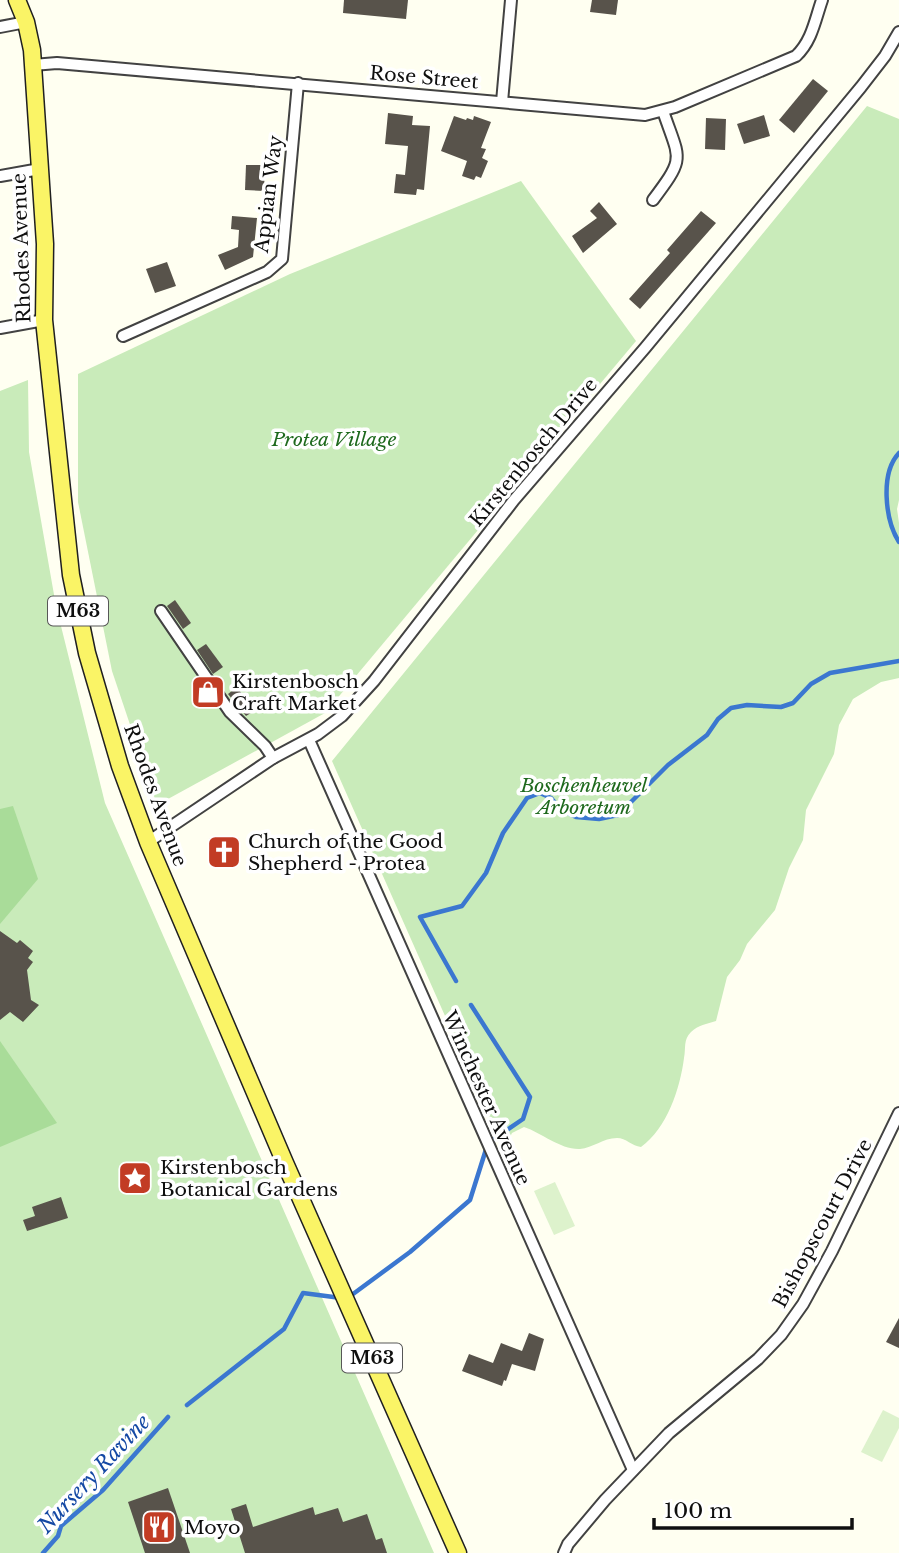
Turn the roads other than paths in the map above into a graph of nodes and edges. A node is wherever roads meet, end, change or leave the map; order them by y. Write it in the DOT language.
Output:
graph roads {
  1 [pos="17,0"];
  2 [pos="511,0"];
  3 [pos="822,0"];
  4 [pos="26,22"];
  5 [pos="0,27"];
  6 [pos="899,32"];
  7 [pos="33,65"];
  8 [pos="298,83"];
  9 [pos="502,102"];
  10 [pos="663,111"];
  11 [pos="40,169"];
  12 [pos="0,176"];
  13 [pos="653,200"];
  14 [pos="44,320"];
  15 [pos="0,328"];
  16 [pos="123,336"];
  17 [pos="161,611"];
  18 [pos="309,740"];
  19 [pos="273,758"];
  20 [pos="148,842"];
  21 [pos="899,1113"];
  22 [pos="633,1470"];
  23 [pos="458,1553"];
  24 [pos="564,1553"];
  1 -- 4 [label="main road, Rhodes Avenue / M63"];
  2 -- 9 [label="street"];
  3 -- 10 [label="street, Rose Street"];
  4 -- 5 [label="street"];
  4 -- 7 [label="main road, Rhodes Avenue / M63"];
  6 -- 18 [label="street, Kirstenbosch Drive"];
  7 -- 8 [label="street, Rose Street"];
  7 -- 11 [label="main road, Rhodes Avenue / M63"];
  8 -- 9 [label="street, Rose Street"];
  8 -- 16 [label="street, Appian Way"];
  9 -- 10 [label="street, Rose Street"];
  10 -- 13 [label="street"];
  11 -- 12 [label="street"];
  11 -- 14 [label="main road, Rhodes Avenue / M63"];
  14 -- 15 [label="street"];
  14 -- 20 [label="main road, Rhodes Avenue / M63"];
  17 -- 19 [label="street"];
  18 -- 19 [label="street, Kirstenbosch Drive"];
  18 -- 22 [label="street, Winchester Avenue"];
  19 -- 20 [label="street, Kirstenbosch Drive"];
  20 -- 23 [label="main road, Rhodes Avenue / M63"];
  21 -- 22 [label="street, Bishopscourt Drive"];
  22 -- 24 [label="street, Bishopscourt Drive"];
}
